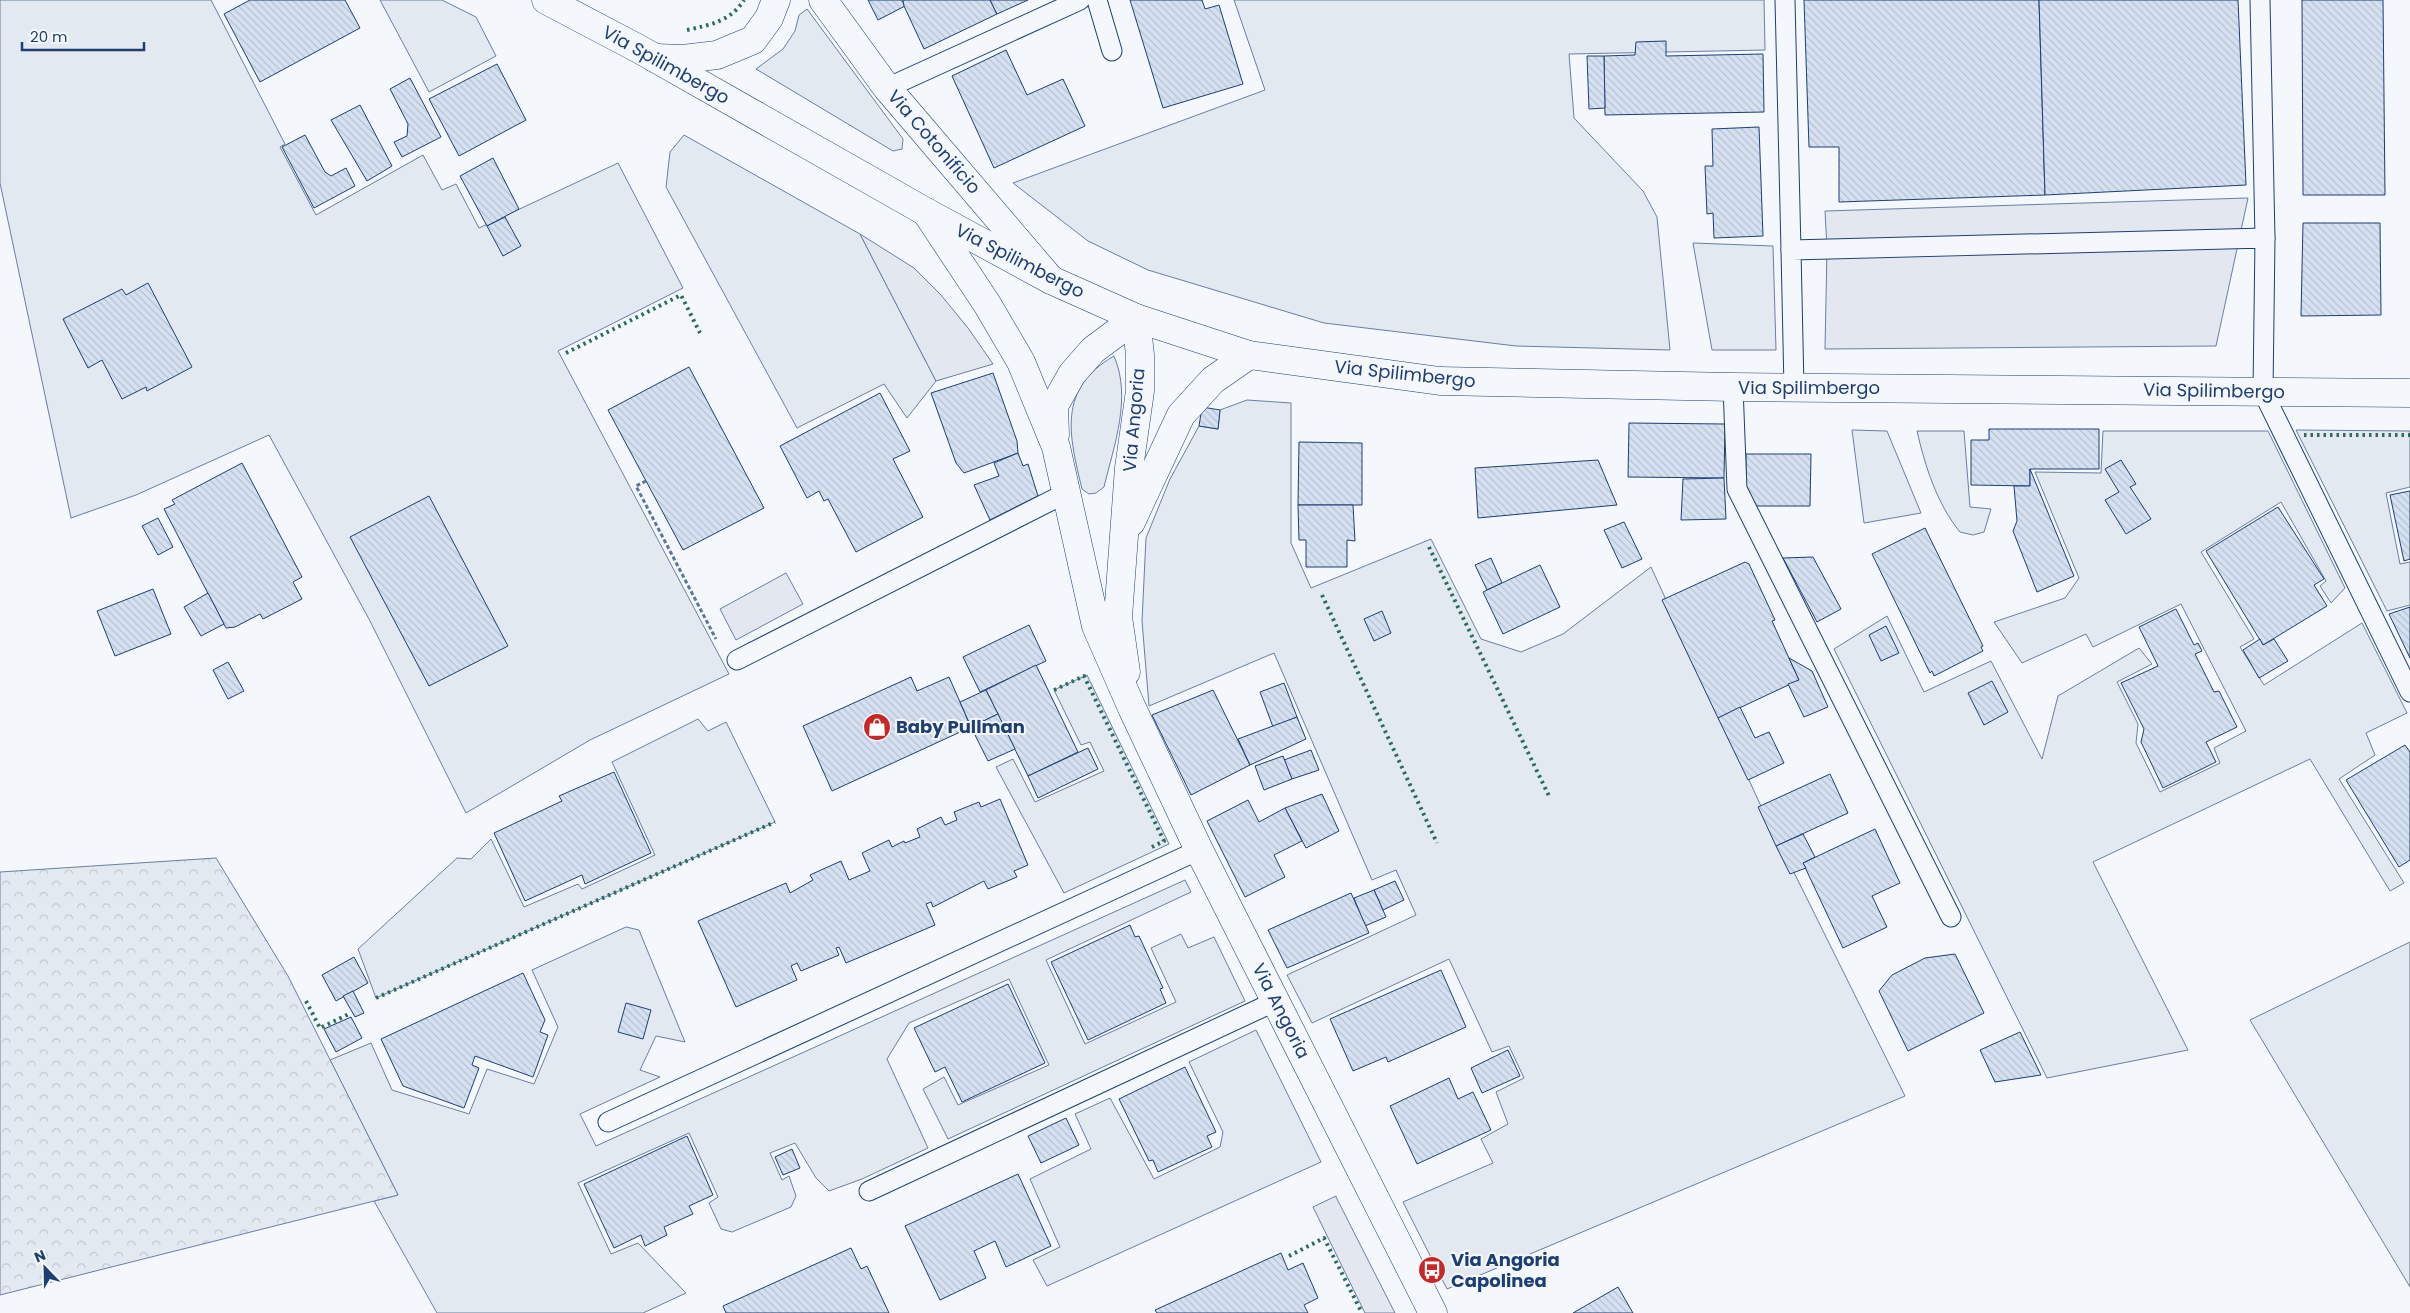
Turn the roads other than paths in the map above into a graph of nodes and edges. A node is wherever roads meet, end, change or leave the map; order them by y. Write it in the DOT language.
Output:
graph roads {
  1 [pos="546,0"];
  2 [pos="776,0"];
  3 [pos="823,0"];
  4 [pos="1080,0"];
  5 [pos="1097,0"];
  6 [pos="1785,0"];
  7 [pos="2260,0"];
  8 [pos="1112,51"];
  9 [pos="655,58"];
  10 [pos="887,88"];
  11 [pos="926,212"];
  12 [pos="2265,238"];
  13 [pos="1791,250"];
  14 [pos="1051,280"];
  15 [pos="1136,318"];
  16 [pos="1249,355"];
  17 [pos="1733,387"];
  18 [pos="1794,388"];
  19 [pos="2263,392"];
  20 [pos="2410,393"];
  21 [pos="1056,447"];
  22 [pos="1066,493"];
  23 [pos="1126,534"];
  24 [pos="737,660"];
  25 [pos="2410,692"];
  26 [pos="1132,708"];
  27 [pos="1199,850"];
  28 [pos="1951,917"];
  29 [pos="1276,1001"];
  30 [pos="608,1122"];
  31 [pos="869,1191"];
  32 [pos="1433,1313"];
  1 -- 9 [label="street, Via Spilimbergo"];
  2 -- 9 [label="street"];
  3 -- 10 [label="street, Via Cotonificio"];
  4 -- 10 [label="lane"];
  5 -- 8 [label="lane"];
  6 -- 13 [label="lane"];
  7 -- 12 [label="lane"];
  9 -- 11 [label="street, Via Spilimbergo"];
  10 -- 14 [label="street, Via Cotonificio"];
  11 -- 14 [label="street, Via Spilimbergo"];
  11 -- 21 [label="street, Via Angoria"];
  12 -- 13 [label="lane"];
  12 -- 19 [label="lane"];
  13 -- 18 [label="lane"];
  14 -- 15 [label="street, Via Spilimbergo"];
  15 -- 16 [label="street, Via Spilimbergo"];
  15 -- 21 [label="street, Via Angoria"];
  15 -- 23 [label="street, Via Angoria"];
  16 -- 17 [label="street, Via Spilimbergo"];
  16 -- 23 [label="street, Via Angoria"];
  17 -- 18 [label="street, Via Spilimbergo"];
  17 -- 28 [label="lane"];
  18 -- 19 [label="street, Via Spilimbergo"];
  19 -- 20 [label="street, Via Spilimbergo"];
  19 -- 25 [label="lane"];
  21 -- 22 [label="street, Via Angoria"];
  22 -- 24 [label="lane"];
  22 -- 26 [label="street, Via Angoria"];
  23 -- 26 [label="street, Via Angoria"];
  26 -- 27 [label="street, Via Angoria"];
  27 -- 29 [label="street, Via Angoria"];
  27 -- 30 [label="lane"];
  29 -- 31 [label="lane"];
  29 -- 32 [label="street, Via Angoria"];
}
